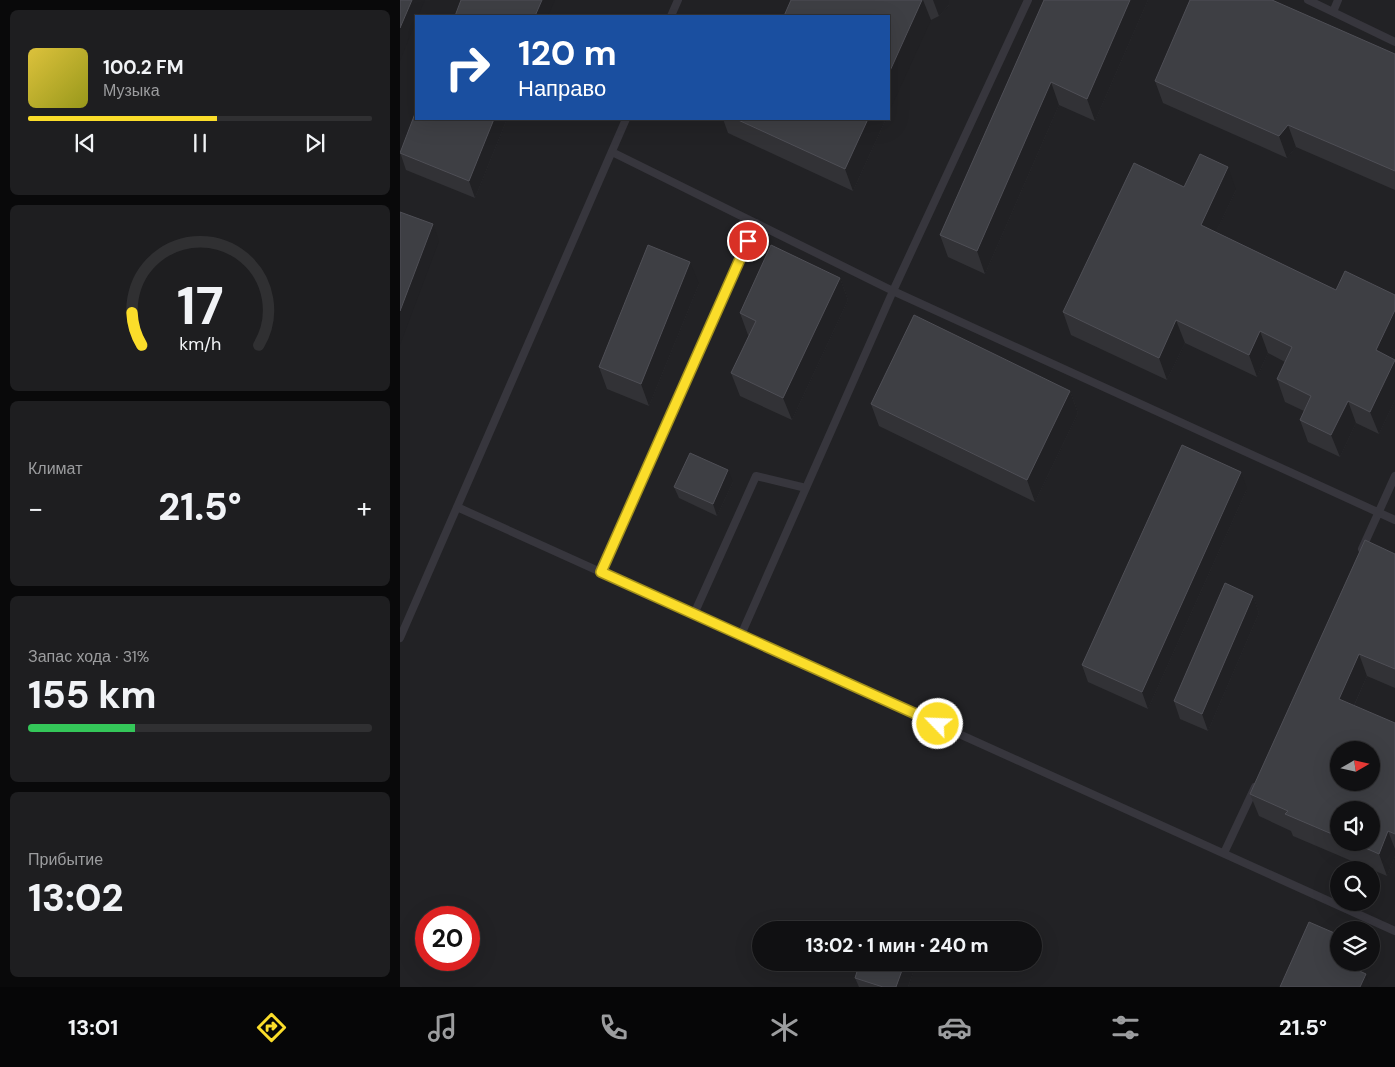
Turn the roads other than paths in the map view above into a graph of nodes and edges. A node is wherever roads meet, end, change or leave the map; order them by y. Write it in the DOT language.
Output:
graph roads {
  1 [pos="678,0"];
  2 [pos="1028,0"];
  3 [pos="1308,0"];
  4 [pos="1338,0"];
  5 [pos="1333,12"];
  6 [pos="671,15"];
  7 [pos="1395,42"];
  8 [pos="626,120"];
  9 [pos="612,152"];
  10 [pos="756,223"];
  11 [pos="893,291"];
  12 [pos="1395,476"];
  13 [pos="806,488"];
  14 [pos="457,506"];
  15 [pos="1378,512"];
  16 [pos="1395,520"];
  17 [pos="1358,557"];
  18 [pos="601,572"];
  19 [pos="694,614"];
  20 [pos="740,634"];
  21 [pos="400,638"];
  22 [pos="1257,782"];
  23 [pos="1224,853"];
  24 [pos="1395,931"];
  1 -- 6 [label="lane"];
  2 -- 11 [label="lane"];
  3 -- 5 [label="lane"];
  4 -- 5 [label="lane"];
  5 -- 7 [label="lane"];
  8 -- 9 [label="lane"];
  9 -- 10 [label="lane"];
  9 -- 14 [label="lane"];
  10 -- 11 [label="lane"];
  10 -- 18 [label="lane"];
  11 -- 13 [label="lane"];
  11 -- 15 [label="lane"];
  12 -- 15 [label="lane"];
  13 -- 19 [label="lane"];
  13 -- 20 [label="lane"];
  14 -- 18 [label="lane"];
  14 -- 21 [label="lane"];
  15 -- 16 [label="lane"];
  15 -- 17 [label="lane"];
  18 -- 19 [label="lane"];
  19 -- 20 [label="lane"];
  20 -- 23 [label="lane"];
  22 -- 23 [label="lane"];
  23 -- 24 [label="lane"];
}
